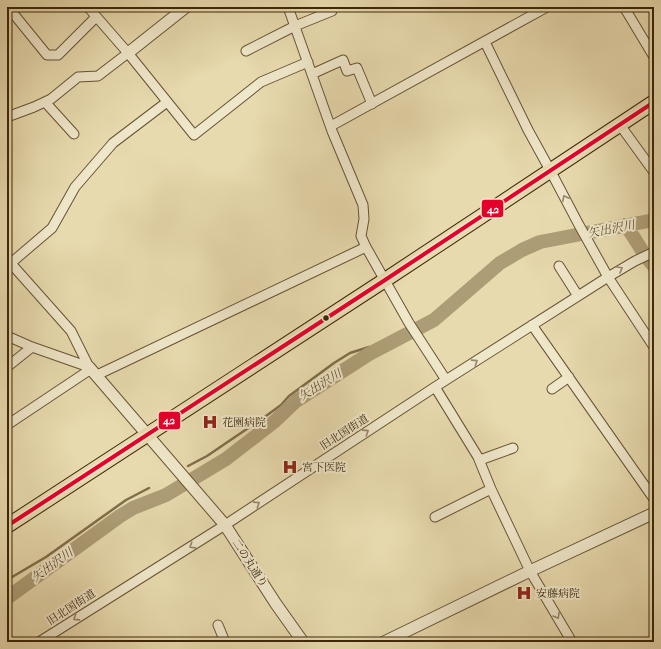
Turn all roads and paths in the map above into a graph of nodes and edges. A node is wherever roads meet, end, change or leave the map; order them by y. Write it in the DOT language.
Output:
graph roads {
  1 [pos="8,7"];
  2 [pos="88,7"];
  3 [pos="184,7"];
  4 [pos="288,7"];
  5 [pos="547,7"];
  6 [pos="624,7"];
  7 [pos="332,11"];
  8 [pos="531,11"];
  9 [pos="96,17"];
  10 [pos="295,26"];
  11 [pos="485,42"];
  12 [pos="246,51"];
  13 [pos="128,53"];
  14 [pos="654,57"];
  15 [pos="308,62"];
  16 [pos="312,74"];
  17 [pos="45,102"];
  18 [pos="167,102"];
  19 [pos="654,102"];
  20 [pos="372,104"];
  21 [pos="7,117"];
  22 [pos="620,125"];
  23 [pos="331,126"];
  24 [pos="74,134"];
  25 [pos="550,170"];
  26 [pos="654,172"];
  27 [pos="366,247"];
  28 [pos="648,254"];
  29 [pos="9,261"];
  30 [pos="559,266"];
  31 [pos="608,277"];
  32 [pos="385,280"];
  33 [pos="578,296"];
  34 [pos="532,325"];
  35 [pos="7,336"];
  36 [pos="32,346"];
  37 [pos="654,347"];
  38 [pos="7,367"];
  39 [pos="92,370"];
  40 [pos="569,377"];
  41 [pos="446,380"];
  42 [pos="435,387"];
  43 [pos="552,389"];
  44 [pos="7,425"];
  45 [pos="148,434"];
  46 [pos="513,448"];
  47 [pos="480,460"];
  48 [pos="491,488"];
  49 [pos="654,499"];
  50 [pos="654,513"];
  51 [pos="435,517"];
  52 [pos="225,525"];
  53 [pos="7,526"];
  54 [pos="530,571"];
  55 [pos="218,626"];
  56 [pos="40,642"];
  57 [pos="225,642"];
  58 [pos="303,642"];
  59 [pos="384,642"];
  60 [pos="572,642"];
  1 -- 9 [label="street"];
  2 -- 9 [label="street"];
  3 -- 13 [label="street"];
  4 -- 10 [label="street"];
  5 -- 8 [label="street"];
  6 -- 14 [label="street"];
  7 -- 10 [label="street"];
  8 -- 11 [label="street"];
  9 -- 13 [label="street"];
  10 -- 12 [label="street"];
  10 -- 15 [label="street"];
  11 -- 20 [label="street"];
  11 -- 25 [label="street"];
  13 -- 17 [label="street"];
  13 -- 18 [label="street"];
  15 -- 16 [label="street"];
  15 -- 18 [label="street"];
  16 -- 20 [label="street"];
  16 -- 23 [label="street"];
  17 -- 21 [label="street"];
  17 -- 24 [label="street"];
  18 -- 29 [label="street"];
  19 -- 22 [label="highway"];
  20 -- 23 [label="street"];
  22 -- 25 [label="highway"];
  22 -- 26 [label="street"];
  23 -- 27 [label="street"];
  31 -- 25 [label="street, one-way"];
  25 -- 32 [label="highway"];
  27 -- 32 [label="street"];
  27 -- 39 [label="street"];
  31 -- 28 [label="street, 旧北国街道, one-way"];
  29 -- 39 [label="street"];
  30 -- 33 [label="street"];
  31 -- 33 [label="street, 旧北国街道"];
  31 -- 37 [label="street"];
  32 -- 41 [label="street"];
  32 -- 45 [label="highway"];
  33 -- 34 [label="street, 旧北国街道"];
  34 -- 40 [label="street"];
  41 -- 34 [label="street, 旧北国街道, one-way"];
  35 -- 36 [label="street"];
  36 -- 38 [label="street"];
  36 -- 39 [label="street"];
  39 -- 44 [label="street"];
  39 -- 45 [label="street"];
  40 -- 43 [label="street"];
  40 -- 49 [label="street"];
  41 -- 42 [label="street, 旧北国街道"];
  42 -- 47 [label="street"];
  52 -- 42 [label="street, 旧北国街道, one-way"];
  45 -- 52 [label="street, 二の丸通り"];
  45 -- 53 [label="highway"];
  46 -- 47 [label="street"];
  47 -- 48 [label="street"];
  48 -- 51 [label="street"];
  48 -- 54 [label="street"];
  50 -- 54 [label="street"];
  52 -- 56 [label="street, 旧北国街道, one-way"];
  52 -- 58 [label="street, 二の丸通り"];
  54 -- 59 [label="street"];
  54 -- 60 [label="street, one-way"];
  55 -- 57 [label="street"];
}
